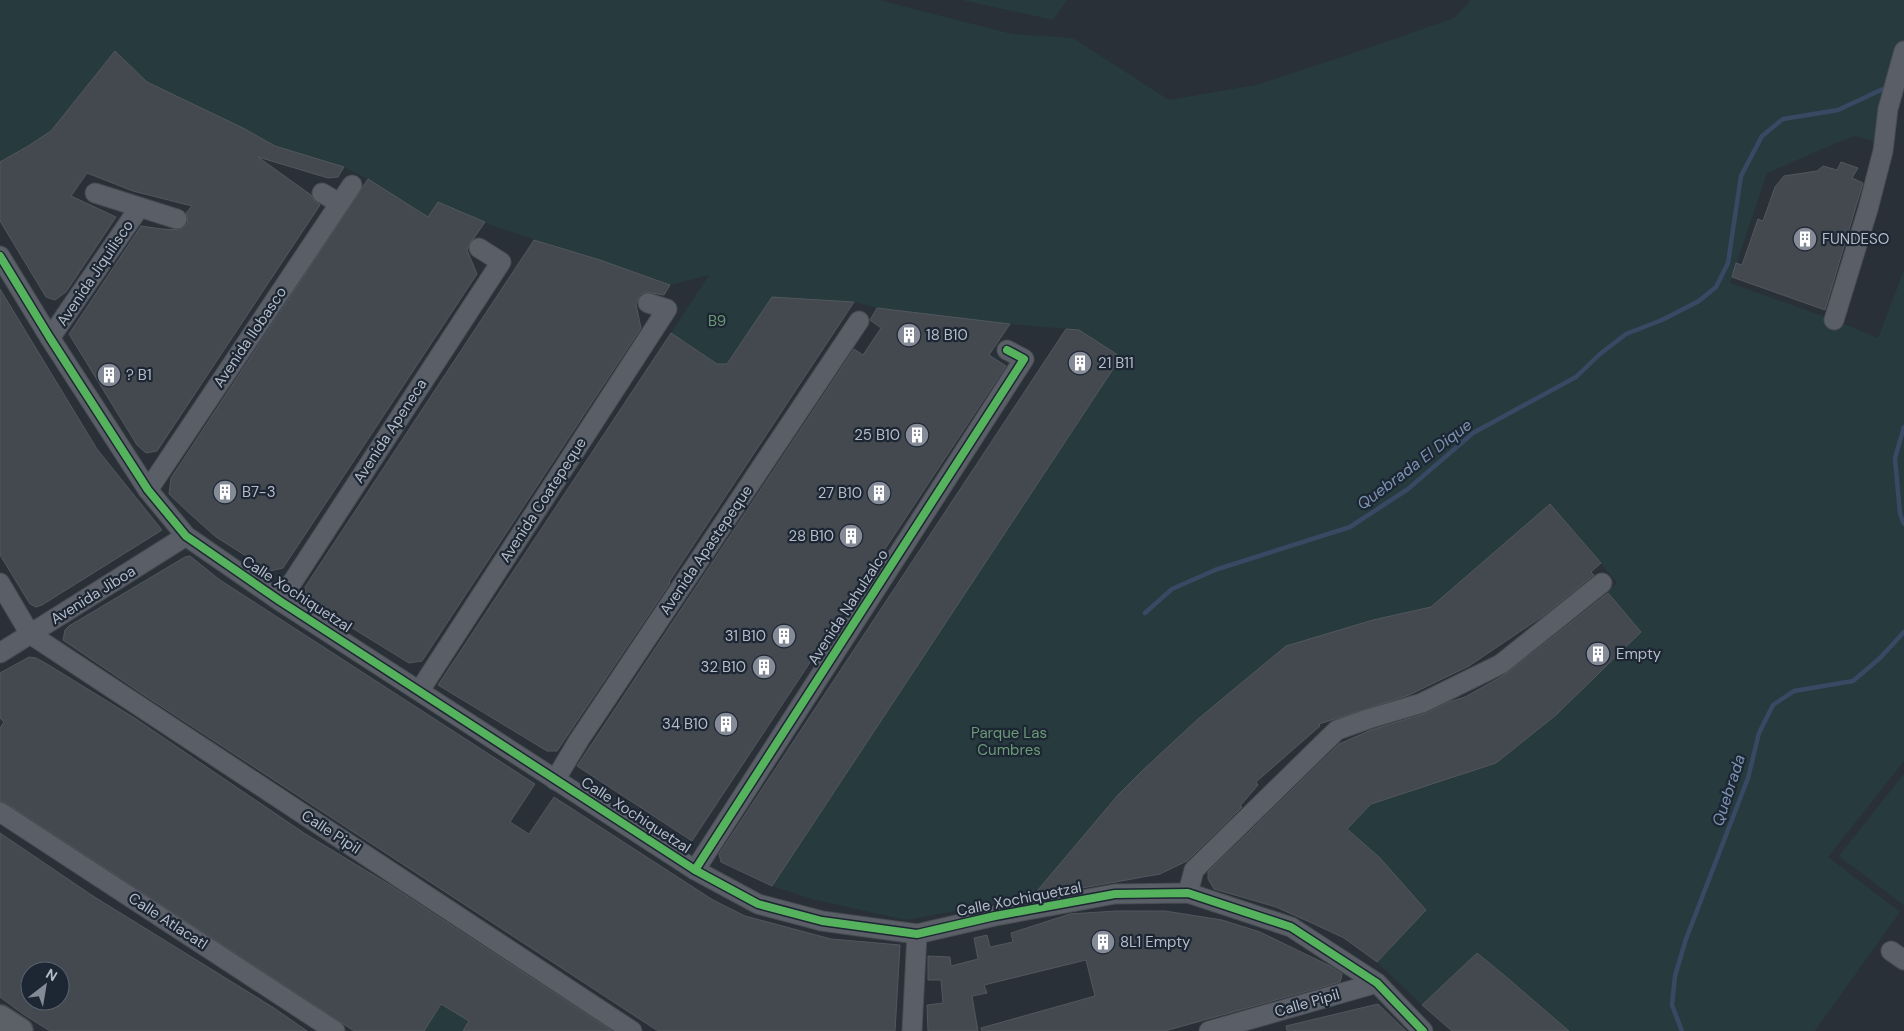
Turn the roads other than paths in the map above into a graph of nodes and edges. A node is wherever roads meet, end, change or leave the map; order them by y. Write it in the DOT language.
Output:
graph roads {
  1 [pos="1904,50"];
  2 [pos="352,184"];
  3 [pos="95,193"];
  4 [pos="322,193"];
  5 [pos="339,203"];
  6 [pos="139,208"];
  7 [pos="177,219"];
  8 [pos="479,248"];
  9 [pos="0,256"];
  10 [pos="648,303"];
  11 [pos="1834,320"];
  12 [pos="859,321"];
  13 [pos="50,338"];
  14 [pos="1007,350"];
  15 [pos="148,490"];
  16 [pos="186,536"];
  17 [pos="1602,582"];
  18 [pos="0,583"];
  19 [pos="280,601"];
  20 [pos="30,634"];
  21 [pos="0,653"];
  22 [pos="420,690"];
  23 [pos="555,780"];
  24 [pos="0,812"];
  25 [pos="696,870"];
  26 [pos="1188,893"];
  27 [pos="917,934"];
  28 [pos="1377,983"];
  29 [pos="0,1018"];
  30 [pos="20,1031"];
  31 [pos="335,1031"];
  32 [pos="632,1031"];
  33 [pos="912,1031"];
  34 [pos="1209,1031"];
  35 [pos="1424,1031"];
  1 -- 11 [label="street"];
  2 -- 5 [label="street, Avenida Ilobasco"];
  3 -- 6 [label="street, Avenida Jiquilisco"];
  4 -- 5 [label="street"];
  5 -- 15 [label="street, Avenida Ilobasco"];
  6 -- 7 [label="street, Avenida Jiquilisco"];
  6 -- 13 [label="street, Avenida Jiquilisco"];
  8 -- 19 [label="street, Avenida Apeneca"];
  9 -- 13 [label="street, Calle Xochiquetzal"];
  10 -- 22 [label="street, Avenida Coatepeque"];
  12 -- 23 [label="street, Avenida Apastepeque"];
  13 -- 15 [label="street, Calle Xochiquetzal"];
  14 -- 25 [label="street, Avenida Nahulzalco"];
  15 -- 16 [label="street, Calle Xochiquetzal"];
  16 -- 19 [label="street, Calle Xochiquetzal"];
  16 -- 20 [label="street, Avenida Jiboa"];
  17 -- 26 [label="street"];
  18 -- 20 [label="street"];
  19 -- 22 [label="street, Calle Xochiquetzal"];
  20 -- 21 [label="street, Avenida Jiboa"];
  20 -- 32 [label="street, Calle Pipil"];
  22 -- 23 [label="street, Calle Xochiquetzal"];
  23 -- 25 [label="street, Calle Xochiquetzal"];
  24 -- 31 [label="street, Calle Atlacatl"];
  25 -- 27 [label="street, Calle Xochiquetzal"];
  26 -- 27 [label="street, Calle Xochiquetzal"];
  26 -- 28 [label="street, Calle Xochiquetzal"];
  27 -- 33 [label="street"];
  28 -- 34 [label="street, Calle Pipil"];
  28 -- 35 [label="street, Calle Xochiquetzal"];
  29 -- 30 [label="main road"];
}
